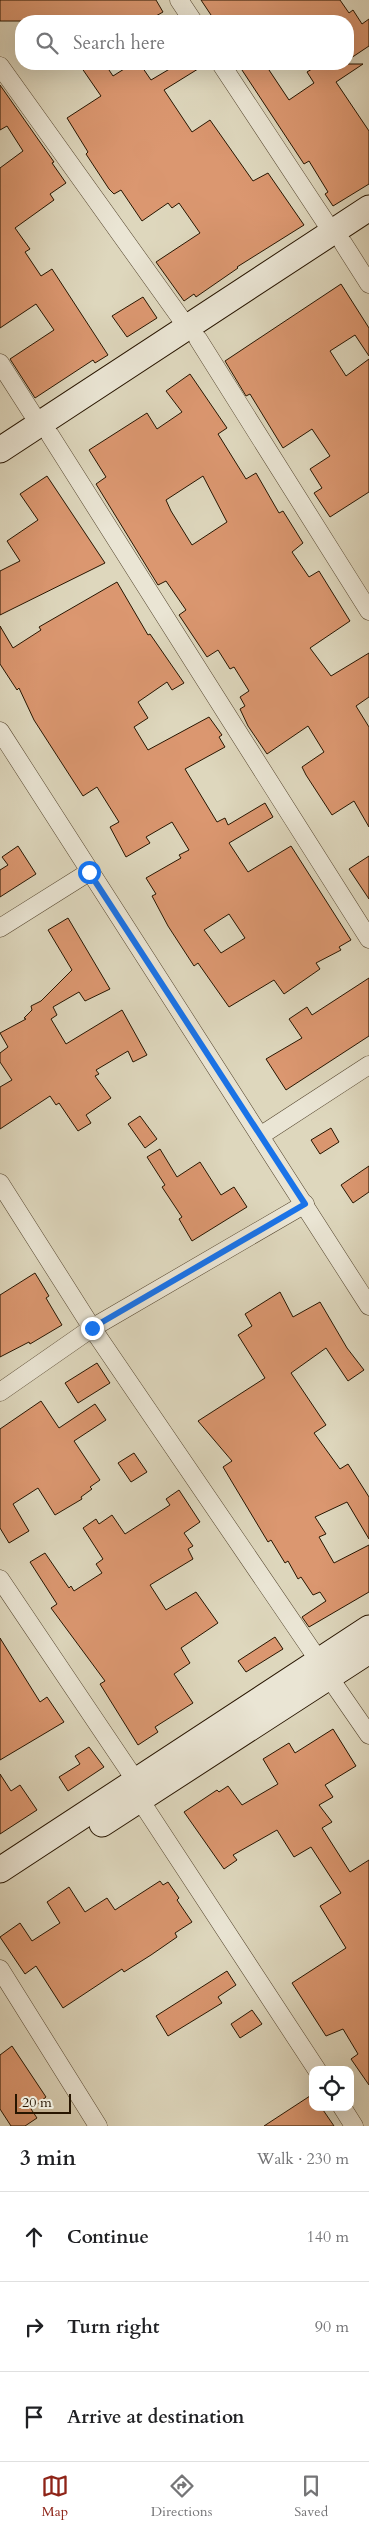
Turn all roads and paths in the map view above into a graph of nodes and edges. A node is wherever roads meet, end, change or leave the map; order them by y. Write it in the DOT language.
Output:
graph roads {
  1 [pos="179,0"];
  2 [pos="189,15"];
  3 [pos="0,66"];
  4 [pos="225,70"];
  5 [pos="369,208"];
  6 [pos="369,226"];
  7 [pos="338,238"];
  8 [pos="369,284"];
  9 [pos="192,333"];
  10 [pos="0,363"];
  11 [pos="44,429"];
  12 [pos="0,450"];
  13 [pos="0,468"];
  14 [pos="369,611"];
  15 [pos="0,731"];
  16 [pos="89,872"];
  17 [pos="0,928"];
  18 [pos="369,940"];
  19 [pos="369,1065"];
  20 [pos="260,1136"];
  21 [pos="0,1182"];
  22 [pos="305,1204"];
  23 [pos="369,1306"];
  24 [pos="92,1328"];
  25 [pos="0,1392"];
  26 [pos="0,1579"];
  27 [pos="369,1628"];
  28 [pos="369,1651"];
  29 [pos="324,1669"];
  30 [pos="369,1735"];
  31 [pos="138,1791"];
  32 [pos="0,1870"];
  33 [pos="0,1887"];
  34 [pos="0,1969"];
  35 [pos="314,2066"];
  36 [pos="345,2111"];
  37 [pos="98,2126"];
  38 [pos="354,2126"];
  1 -- 2 [label="street"];
  3 -- 9 [label="street"];
  4 -- 7 [label="street"];
  5 -- 7 [label="street"];
  6 -- 7 [label="street"];
  7 -- 8 [label="street"];
  7 -- 9 [label="street"];
  9 -- 11 [label="street"];
  9 -- 14 [label="street"];
  10 -- 11 [label="street"];
  11 -- 12 [label="street"];
  11 -- 13 [label="street"];
  11 -- 18 [label="street"];
  15 -- 16 [label="street"];
  16 -- 17 [label="street"];
  16 -- 20 [label="street"];
  19 -- 20 [label="street"];
  20 -- 22 [label="street"];
  21 -- 24 [label="street"];
  22 -- 23 [label="street"];
  22 -- 24 [label="street"];
  24 -- 25 [label="street"];
  24 -- 29 [label="street"];
  26 -- 31 [label="street"];
  27 -- 29 [label="street"];
  28 -- 29 [label="street"];
  29 -- 30 [label="street"];
  29 -- 31 [label="street"];
  31 -- 32 [label="street"];
  31 -- 33 [label="street"];
  31 -- 35 [label="street"];
  34 -- 37 [label="street"];
  36 -- 38 [label="street"];
}
